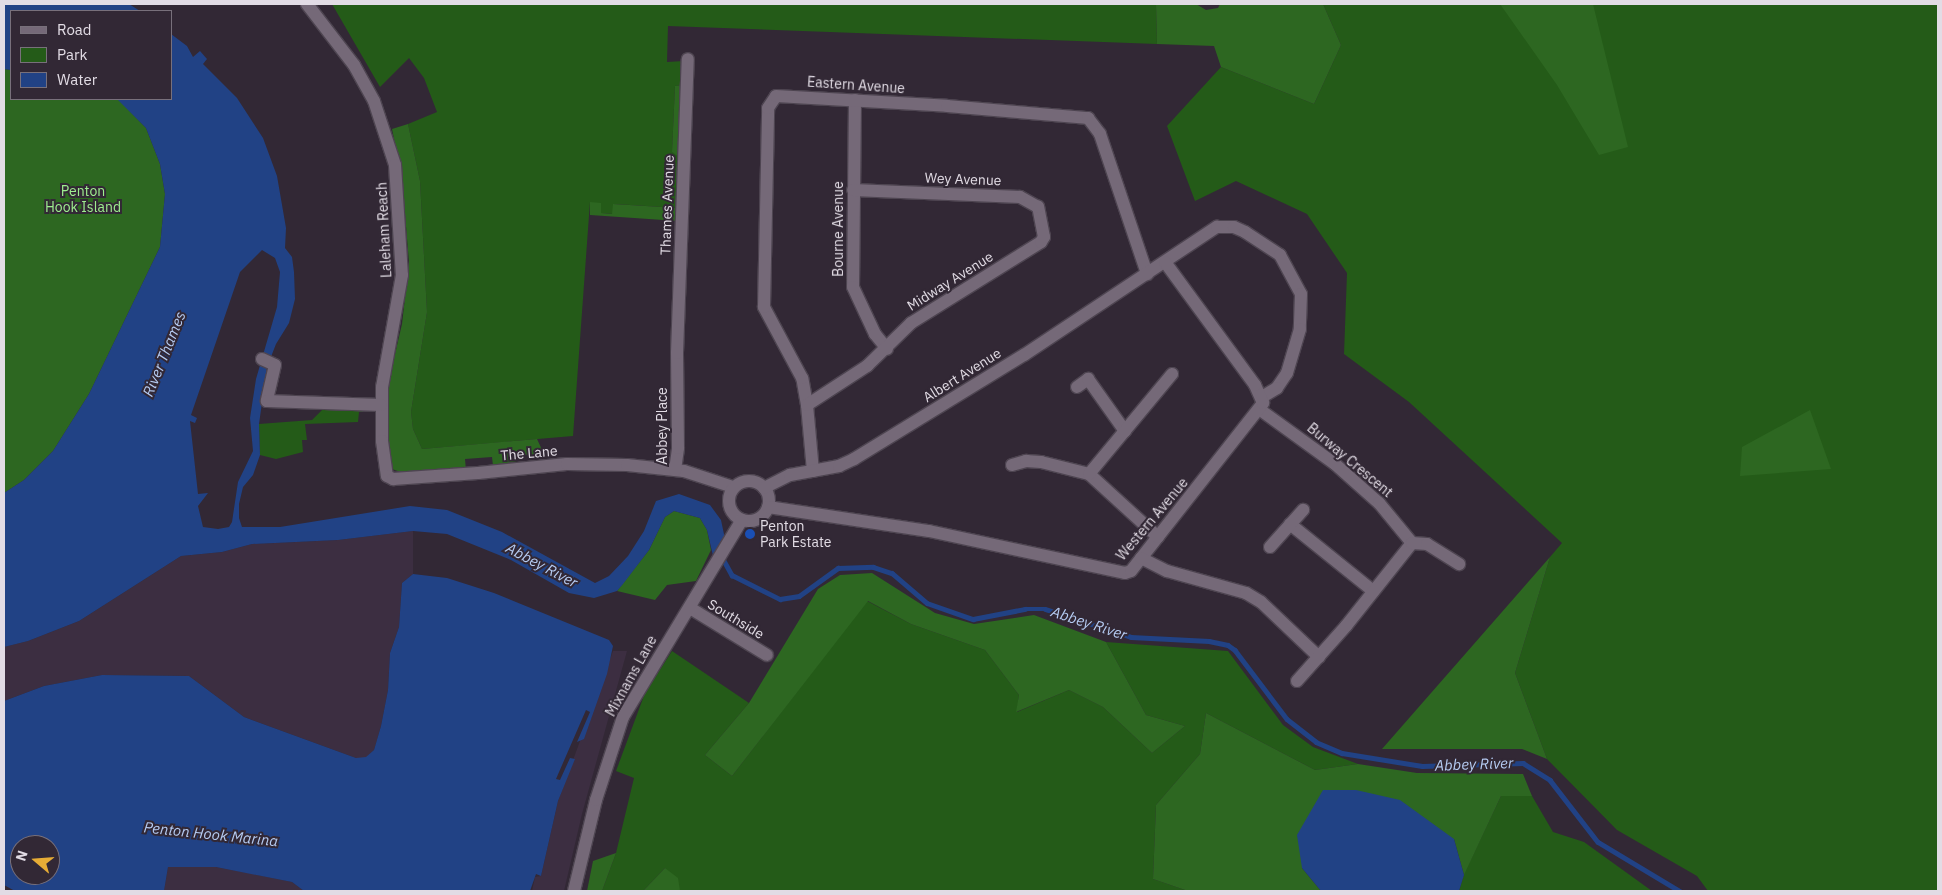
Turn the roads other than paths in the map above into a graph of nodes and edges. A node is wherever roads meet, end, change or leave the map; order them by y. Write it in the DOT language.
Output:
graph roads {
  1 [pos="307,4"];
  2 [pos="688,59"];
  3 [pos="855,100"];
  4 [pos="853,190"];
  5 [pos="1044,237"];
  6 [pos="1165,262"];
  7 [pos="1147,274"];
  8 [pos="887,349"];
  9 [pos="677,353"];
  10 [pos="266,360"];
  11 [pos="1172,374"];
  12 [pos="1076,387"];
  13 [pos="1261,403"];
  14 [pos="381,405"];
  15 [pos="807,405"];
  16 [pos="1125,431"];
  17 [pos="1012,465"];
  18 [pos="675,470"];
  19 [pos="813,471"];
  20 [pos="1089,474"];
  21 [pos="387,476"];
  22 [pos="733,487"];
  23 [pos="764,488"];
  24 [pos="768,508"];
  25 [pos="1302,510"];
  26 [pos="742,520"];
  27 [pos="1290,524"];
  28 [pos="1158,537"];
  29 [pos="1412,543"];
  30 [pos="1270,547"];
  31 [pos="1141,558"];
  32 [pos="1460,564"];
  33 [pos="1373,591"];
  34 [pos="690,608"];
  35 [pos="767,655"];
  36 [pos="1319,657"];
  37 [pos="1296,681"];
  38 [pos="574,891"];
  1 -- 14 [label="street, Laleham Reach"];
  2 -- 9 [label="street, Thames Avenue"];
  3 -- 4 [label="street, Bourne Avenue"];
  3 -- 7 [label="street, Eastern Avenue"];
  3 -- 15 [label="street, Eastern Avenue"];
  4 -- 5 [label="street, Wey Avenue"];
  4 -- 8 [label="street, Bourne Avenue"];
  5 -- 8 [label="street, Midway Avenue"];
  6 -- 7 [label="street, Albert Avenue"];
  6 -- 13 [label="street"];
  6 -- 13 [label="street, Western Avenue"];
  7 -- 19 [label="street, Albert Avenue"];
  8 -- 15 [label="street, Midway Avenue"];
  9 -- 18 [label="street, Abbey Place"];
  10 -- 14 [label="street"];
  11 -- 16 [label="street"];
  12 -- 16 [label="street"];
  13 -- 28 [label="street, Western Avenue"];
  13 -- 29 [label="street, Burway Crescent"];
  14 -- 21 [label="street, Laleham Reach"];
  15 -- 19 [label="street"];
  16 -- 20 [label="street"];
  17 -- 20 [label="street"];
  18 -- 21 [label="street, The Lane"];
  18 -- 22 [label="street, Abbey Place"];
  19 -- 23 [label="street, Albert Avenue"];
  20 -- 28 [label="street"];
  22 -- 23 [label="street"];
  22 -- 26 [label="street"];
  23 -- 24 [label="street"];
  24 -- 26 [label="street"];
  24 -- 31 [label="street, Western Avenue"];
  25 -- 27 [label="street"];
  26 -- 34 [label="street, Mixnams Lane"];
  27 -- 30 [label="street"];
  27 -- 33 [label="street"];
  28 -- 31 [label="street, Western Avenue"];
  29 -- 32 [label="street"];
  29 -- 33 [label="street"];
  31 -- 36 [label="street"];
  33 -- 36 [label="street"];
  34 -- 35 [label="street, Southside"];
  34 -- 38 [label="street, Mixnams Lane"];
  36 -- 37 [label="street"];
}
